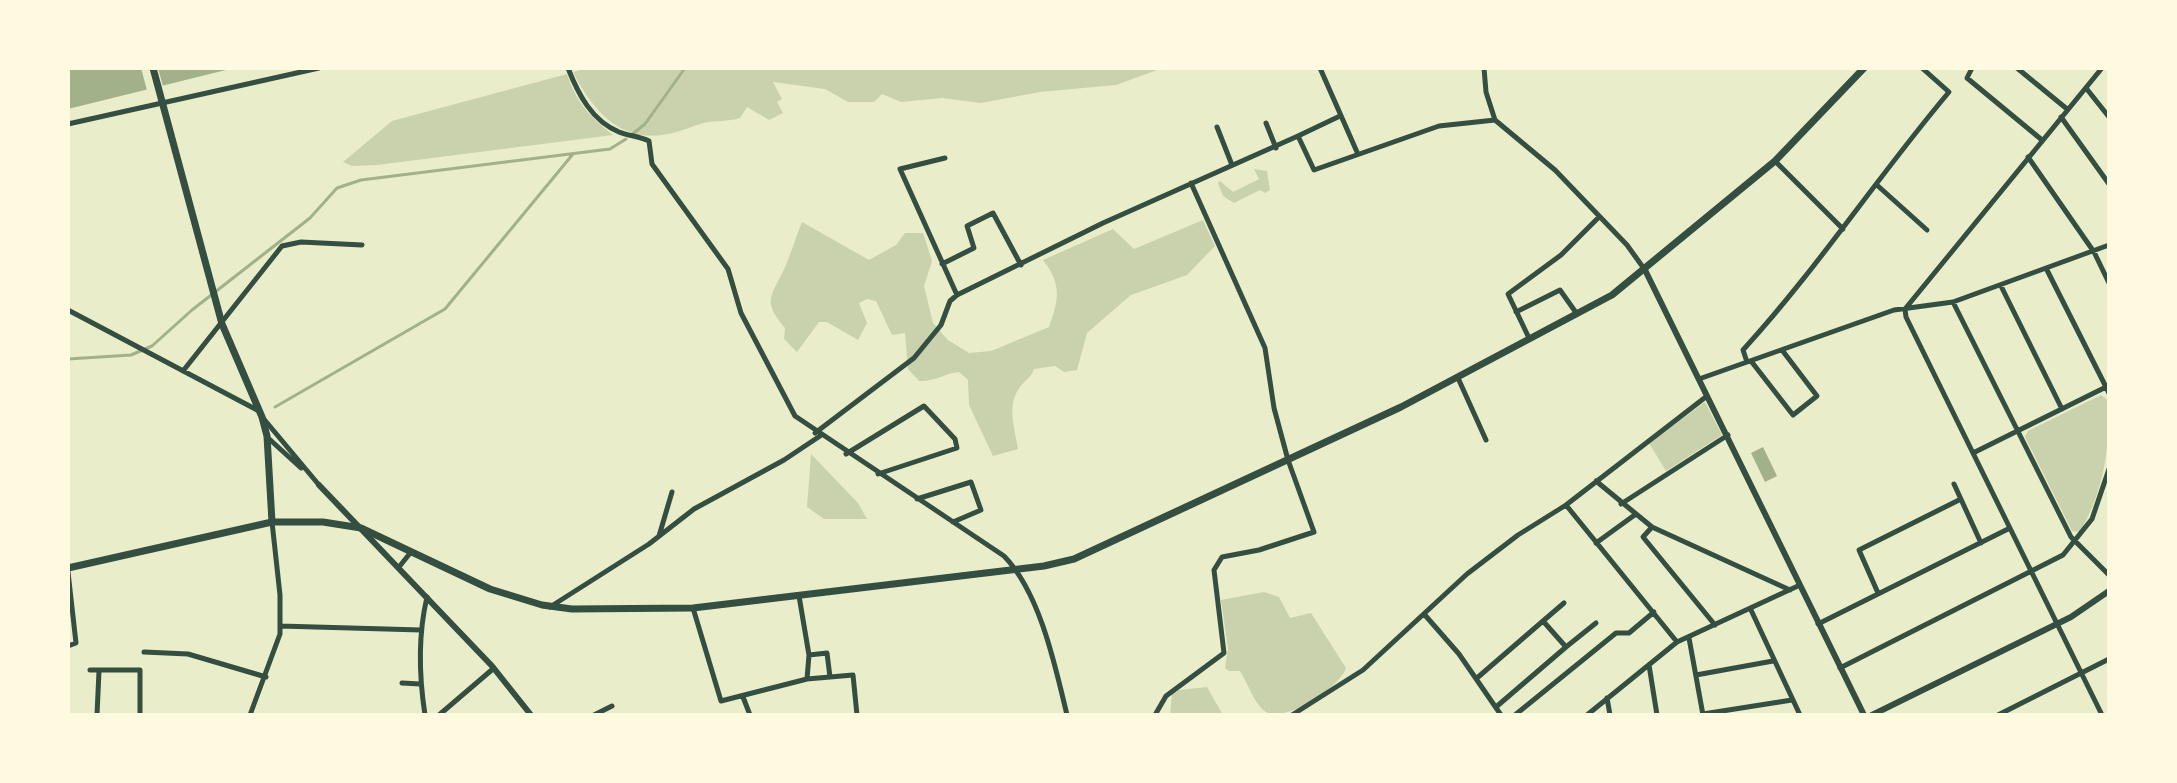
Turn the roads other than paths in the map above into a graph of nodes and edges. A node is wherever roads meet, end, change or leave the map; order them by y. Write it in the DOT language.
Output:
graph roads {
  1 [pos="153,68"];
  2 [pos="319,68"];
  3 [pos="568,68"];
  4 [pos="1320,68"];
  5 [pos="1484,68"];
  6 [pos="1864,68"];
  7 [pos="1922,68"];
  8 [pos="2017,68"];
  9 [pos="2102,68"];
  10 [pos="1969,69"];
  11 [pos="2086,88"];
  12 [pos="2067,109"];
  13 [pos="1340,116"];
  14 [pos="2061,117"];
  15 [pos="2109,117"];
  16 [pos="1495,120"];
  17 [pos="1266,123"];
  18 [pos="68,124"];
  19 [pos="1217,127"];
  20 [pos="1298,136"];
  21 [pos="2042,140"];
  22 [pos="1276,148"];
  23 [pos="1357,152"];
  24 [pos="2028,157"];
  25 [pos="945,158"];
  26 [pos="1775,161"];
  27 [pos="1232,165"];
  28 [pos="1191,183"];
  29 [pos="2109,184"];
  30 [pos="1878,186"];
  31 [pos="1599,217"];
  32 [pos="1843,229"];
  33 [pos="1927,230"];
  34 [pos="362,245"];
  35 [pos="2109,245"];
  36 [pos="2094,252"];
  37 [pos="942,264"];
  38 [pos="1021,265"];
  39 [pos="1645,270"];
  40 [pos="2047,270"];
  41 [pos="2109,283"];
  42 [pos="2001,286"];
  43 [pos="957,295"];
  44 [pos="1953,302"];
  45 [pos="1905,309"];
  46 [pos="68,310"];
  47 [pos="1516,312"];
  48 [pos="1577,314"];
  49 [pos="1530,339"];
  50 [pos="1782,350"];
  51 [pos="1749,362"];
  52 [pos="183,371"];
  53 [pos="1458,378"];
  54 [pos="1699,379"];
  55 [pos="2108,390"];
  56 [pos="1708,395"];
  57 [pos="2062,409"];
  58 [pos="260,414"];
  59 [pos="2017,430"];
  60 [pos="817,434"];
  61 [pos="1728,434"];
  62 [pos="267,436"];
  63 [pos="1486,440"];
  64 [pos="1973,453"];
  65 [pos="846,454"];
  66 [pos="1288,460"];
  67 [pos="2109,469"];
  68 [pos="877,474"];
  69 [pos="1596,481"];
  70 [pos="1954,484"];
  71 [pos="319,485"];
  72 [pos="672,492"];
  73 [pos="917,499"];
  74 [pos="1961,499"];
  75 [pos="1621,504"];
  76 [pos="1566,505"];
  77 [pos="1636,514"];
  78 [pos="272,522"];
  79 [pos="952,522"];
  80 [pos="1652,527"];
  81 [pos="361,528"];
  82 [pos="2010,528"];
  83 [pos="659,537"];
  84 [pos="1596,543"];
  85 [pos="1981,543"];
  86 [pos="2076,543"];
  87 [pos="411,552"];
  88 [pos="399,567"];
  89 [pos="1017,569"];
  90 [pos="68,570"];
  91 [pos="2032,573"];
  92 [pos="2109,575"];
  93 [pos="1800,585"];
  94 [pos="1790,590"];
  95 [pos="2109,591"];
  96 [pos="1878,593"];
  97 [pos="427,596"];
  98 [pos="799,596"];
  99 [pos="1564,603"];
  100 [pos="550,607"];
  101 [pos="693,608"];
  102 [pos="1751,610"];
  103 [pos="1655,612"];
  104 [pos="1424,614"];
  105 [pos="1543,621"];
  106 [pos="1596,623"];
  107 [pos="2057,623"];
  108 [pos="1818,624"];
  109 [pos="1715,625"];
  110 [pos="280,626"];
  111 [pos="421,630"];
  112 [pos="1689,638"];
  113 [pos="1677,642"];
  114 [pos="68,646"];
  115 [pos="1566,647"];
  116 [pos="144,652"];
  117 [pos="809,655"];
  118 [pos="2109,659"];
  119 [pos="1773,661"];
  120 [pos="1649,664"];
  121 [pos="494,668"];
  122 [pos="1840,668"];
  123 [pos="90,670"];
  124 [pos="99,671"];
  125 [pos="2081,674"];
  126 [pos="1696,675"];
  127 [pos="266,677"];
  128 [pos="830,677"];
  129 [pos="1477,678"];
  130 [pos="807,679"];
  131 [pos="402,683"];
  132 [pos="420,684"];
  133 [pos="743,697"];
  134 [pos="1607,698"];
  135 [pos="1792,700"];
  136 [pos="612,706"];
  137 [pos="1496,707"];
  138 [pos="444,714"];
  139 [pos="97,715"];
  140 [pos="140,715"];
  141 [pos="250,715"];
  142 [pos="425,715"];
  143 [pos="530,715"];
  144 [pos="594,715"];
  145 [pos="750,715"];
  146 [pos="857,715"];
  147 [pos="1067,715"];
  148 [pos="1155,715"];
  149 [pos="1292,715"];
  150 [pos="1501,715"];
  151 [pos="1515,715"];
  152 [pos="1587,715"];
  153 [pos="1610,715"];
  154 [pos="1657,715"];
  155 [pos="1703,715"];
  156 [pos="1800,715"];
  157 [pos="1864,715"];
  158 [pos="1872,715"];
  159 [pos="1998,715"];
  160 [pos="2102,715"];
  1 -- 58 [label="main road"];
  2 -- 18 [label="street"];
  3 -- 60 [label="street"];
  4 -- 13 [label="street"];
  5 -- 16 [label="street"];
  6 -- 26 [label="main road"];
  7 -- 30 [label="street"];
  8 -- 12 [label="street"];
  9 -- 11 [label="street"];
  10 -- 21 [label="street"];
  11 -- 12 [label="street"];
  11 -- 15 [label="street"];
  12 -- 14 [label="street"];
  13 -- 20 [label="street"];
  13 -- 23 [label="street"];
  14 -- 21 [label="street"];
  14 -- 29 [label="street"];
  16 -- 23 [label="street"];
  16 -- 31 [label="street"];
  17 -- 22 [label="street"];
  19 -- 27 [label="street"];
  20 -- 22 [label="street"];
  20 -- 23 [label="street"];
  21 -- 24 [label="street"];
  22 -- 27 [label="street"];
  24 -- 36 [label="street"];
  24 -- 45 [label="street"];
  25 -- 37 [label="street"];
  26 -- 32 [label="street"];
  26 -- 39 [label="main road"];
  27 -- 28 [label="street"];
  28 -- 38 [label="street"];
  28 -- 66 [label="street"];
  30 -- 32 [label="street"];
  30 -- 33 [label="street"];
  31 -- 39 [label="street"];
  31 -- 47 [label="street"];
  32 -- 51 [label="street"];
  34 -- 52 [label="street"];
  35 -- 36 [label="street"];
  36 -- 40 [label="street"];
  36 -- 41 [label="street"];
  37 -- 38 [label="street"];
  37 -- 43 [label="street"];
  38 -- 43 [label="street"];
  39 -- 48 [label="main road"];
  39 -- 54 [label="street"];
  40 -- 42 [label="street"];
  40 -- 55 [label="street"];
  42 -- 44 [label="street"];
  42 -- 57 [label="street"];
  43 -- 60 [label="street"];
  44 -- 45 [label="street"];
  44 -- 59 [label="street"];
  45 -- 50 [label="street"];
  45 -- 64 [label="street"];
  46 -- 52 [label="street"];
  47 -- 48 [label="street"];
  47 -- 49 [label="street"];
  48 -- 49 [label="main road"];
  49 -- 53 [label="main road"];
  50 -- 51 [label="street"];
  50 -- 51 [label="street"];
  51 -- 54 [label="street"];
  52 -- 58 [label="street"];
  53 -- 63 [label="street"];
  53 -- 66 [label="main road"];
  54 -- 56 [label="street"];
  55 -- 57 [label="street"];
  56 -- 61 [label="street"];
  56 -- 69 [label="street"];
  57 -- 59 [label="street"];
  58 -- 62 [label="main road"];
  58 -- 71 [label="street"];
  59 -- 64 [label="street"];
  59 -- 86 [label="street"];
  60 -- 65 [label="street"];
  60 -- 83 [label="street"];
  61 -- 75 [label="street"];
  61 -- 93 [label="street"];
  62 -- 71 [label="street"];
  62 -- 78 [label="main road"];
  64 -- 82 [label="street"];
  65 -- 68 [label="street"];
  65 -- 68 [label="street"];
  66 -- 89 [label="main road"];
  66 -- 148 [label="street"];
  67 -- 86 [label="street"];
  68 -- 73 [label="street"];
  69 -- 75 [label="street"];
  69 -- 76 [label="street"];
  70 -- 74 [label="street"];
  71 -- 81 [label="street"];
  72 -- 83 [label="street"];
  73 -- 79 [label="street"];
  73 -- 79 [label="street"];
  74 -- 85 [label="street"];
  74 -- 96 [label="street"];
  75 -- 77 [label="street"];
  76 -- 84 [label="street"];
  76 -- 104 [label="street"];
  77 -- 80 [label="street"];
  77 -- 84 [label="street"];
  78 -- 81 [label="main road"];
  78 -- 90 [label="main road"];
  78 -- 110 [label="street"];
  79 -- 89 [label="street"];
  80 -- 94 [label="street"];
  80 -- 109 [label="street"];
  81 -- 87 [label="main road"];
  81 -- 88 [label="street"];
  82 -- 85 [label="street"];
  82 -- 91 [label="street"];
  83 -- 100 [label="street"];
  84 -- 103 [label="street"];
  85 -- 96 [label="street"];
  86 -- 91 [label="street"];
  86 -- 92 [label="street"];
  87 -- 88 [label="street"];
  87 -- 100 [label="main road"];
  88 -- 97 [label="street"];
  89 -- 98 [label="main road"];
  89 -- 147 [label="street"];
  90 -- 114 [label="street"];
  91 -- 107 [label="street"];
  91 -- 122 [label="street"];
  93 -- 94 [label="street"];
  93 -- 108 [label="street"];
  94 -- 102 [label="street"];
  95 -- 107 [label="street"];
  96 -- 108 [label="street"];
  97 -- 111 [label="street"];
  97 -- 121 [label="street"];
  98 -- 101 [label="main road"];
  98 -- 117 [label="street"];
  99 -- 105 [label="street"];
  100 -- 101 [label="main road"];
  101 -- 133 [label="street"];
  102 -- 109 [label="street"];
  102 -- 119 [label="street"];
  103 -- 113 [label="street"];
  103 -- 151 [label="street"];
  104 -- 129 [label="street"];
  104 -- 149 [label="street"];
  105 -- 115 [label="street"];
  105 -- 129 [label="street"];
  106 -- 115 [label="street"];
  107 -- 125 [label="street"];
  107 -- 158 [label="street"];
  108 -- 122 [label="street"];
  109 -- 112 [label="street"];
  110 -- 111 [label="street"];
  110 -- 127 [label="street"];
  111 -- 132 [label="street"];
  112 -- 113 [label="street"];
  112 -- 126 [label="street"];
  113 -- 120 [label="street"];
  115 -- 137 [label="street"];
  116 -- 127 [label="street"];
  117 -- 128 [label="street"];
  117 -- 130 [label="street"];
  118 -- 125 [label="street"];
  119 -- 126 [label="street"];
  119 -- 135 [label="street"];
  120 -- 134 [label="street"];
  120 -- 154 [label="street"];
  121 -- 138 [label="street"];
  121 -- 143 [label="street"];
  122 -- 157 [label="street"];
  123 -- 124 [label="street"];
  124 -- 139 [label="street"];
  124 -- 140 [label="street"];
  125 -- 159 [label="street"];
  125 -- 160 [label="street"];
  126 -- 155 [label="street"];
  127 -- 141 [label="street"];
  128 -- 130 [label="street"];
  128 -- 146 [label="street"];
  129 -- 137 [label="street"];
  130 -- 133 [label="street"];
  131 -- 132 [label="street"];
  132 -- 142 [label="street"];
  133 -- 145 [label="street"];
  134 -- 152 [label="street"];
  134 -- 153 [label="street"];
  135 -- 155 [label="street"];
  135 -- 156 [label="street"];
  136 -- 144 [label="street"];
  137 -- 150 [label="street"];
}
